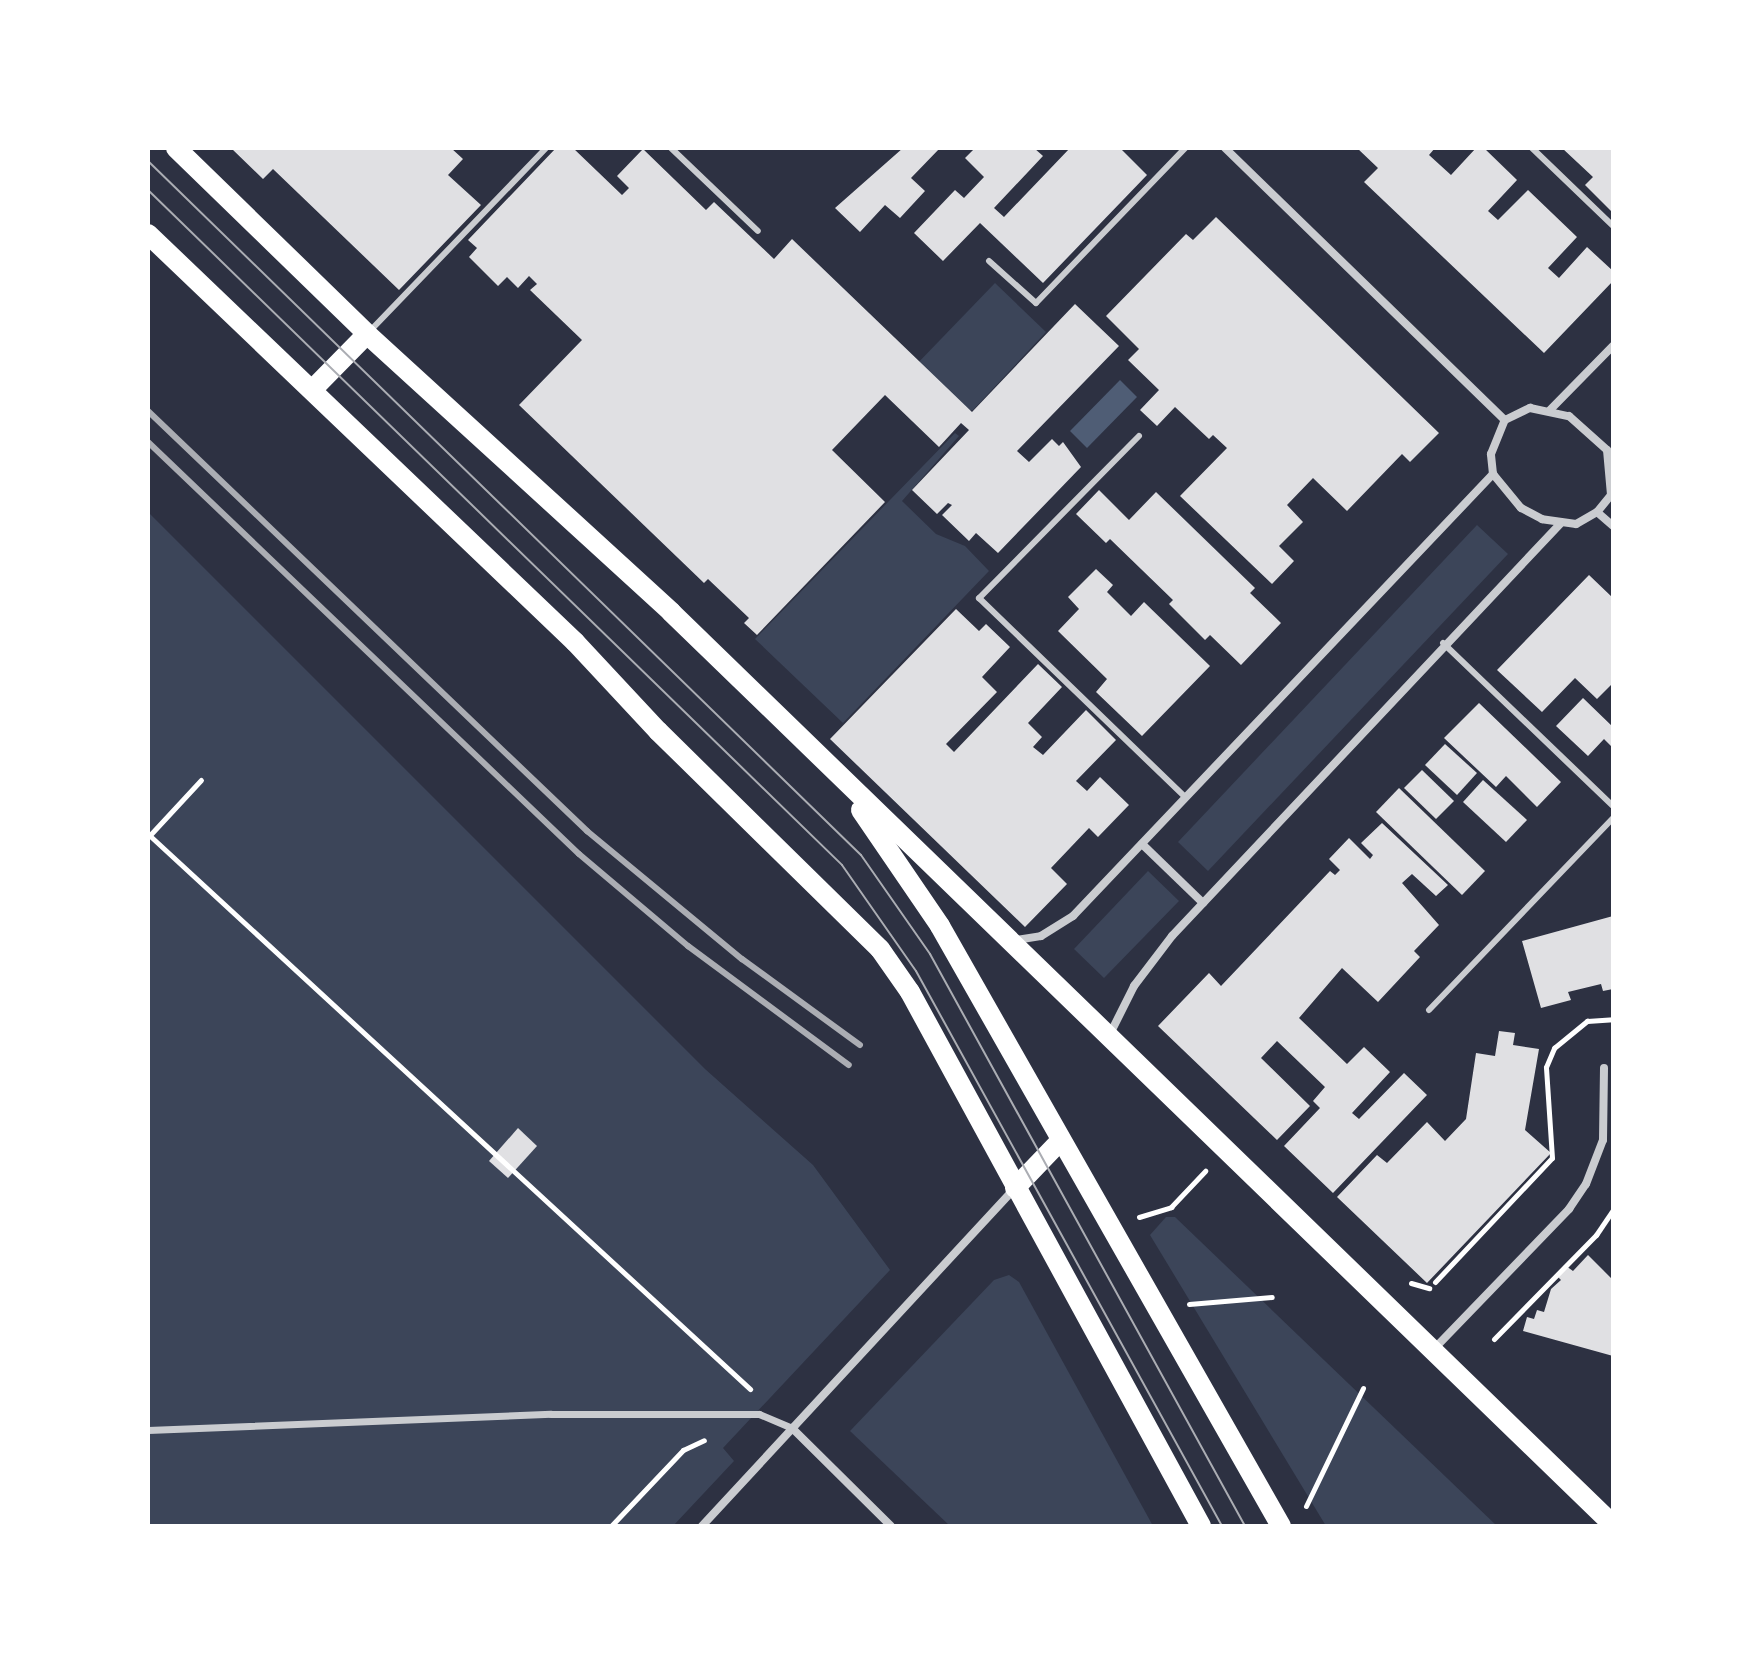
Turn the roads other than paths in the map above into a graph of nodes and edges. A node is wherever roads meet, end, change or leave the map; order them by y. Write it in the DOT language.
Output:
graph roads {
  1 [pos="176,148"];
  2 [pos="546,148"];
  3 [pos="671,148"];
  4 [pos="1185,148"];
  5 [pos="1225,148"];
  6 [pos="1532,148"];
  7 [pos="1613,226"];
  8 [pos="758,231"];
  9 [pos="148,234"];
  10 [pos="989,261"];
  11 [pos="367,334"];
  12 [pos="1613,346"];
  13 [pos="313,389"];
  14 [pos="1550,410"];
  15 [pos="1505,420"];
  16 [pos="1139,436"];
  17 [pos="1493,474"];
  18 [pos="1613,476"];
  19 [pos="1597,512"];
  20 [pos="1560,524"];
  21 [pos="1613,526"];
  22 [pos="1443,643"];
  23 [pos="825,762"];
  24 [pos="1185,797"];
  25 [pos="1613,806"];
  26 [pos="1613,818"];
  27 [pos="1142,844"];
  28 [pos="1203,903"];
  29 [pos="1011,939"];
  30 [pos="1429,1010"];
  31 [pos="1110,1034"];
  32 [pos="1604,1068"];
  33 [pos="1060,1141"];
  34 [pos="1015,1188"];
  35 [pos="1433,1350"];
  36 [pos="792,1428"];
  37 [pos="148,1430"];
  38 [pos="1613,1525"];
  39 [pos="702,1526"];
  40 [pos="891,1526"];
  41 [pos="1201,1526"];
  42 [pos="1281,1526"];
  1 -- 11 [label="main road"];
  2 -- 11 [label="lane"];
  3 -- 8 [label="lane"];
  4 -- 10 [label="lane"];
  5 -- 15 [label="street"];
  6 -- 7 [label="lane"];
  9 -- 13 [label="main road"];
  11 -- 13 [label="main road"];
  11 -- 23 [label="main road"];
  12 -- 14 [label="street"];
  13 -- 34 [label="main road"];
  14 -- 15 [label="street"];
  14 -- 18 [label="street"];
  15 -- 17 [label="street"];
  16 -- 24 [label="lane"];
  17 -- 20 [label="street"];
  17 -- 24 [label="street"];
  18 -- 19 [label="street"];
  19 -- 20 [label="street"];
  19 -- 21 [label="street"];
  20 -- 22 [label="street"];
  22 -- 25 [label="lane"];
  22 -- 28 [label="street"];
  23 -- 29 [label="main road"];
  23 -- 33 [label="main road"];
  24 -- 27 [label="street"];
  26 -- 30 [label="lane"];
  27 -- 28 [label="street"];
  27 -- 29 [label="street"];
  28 -- 31 [label="street"];
  29 -- 31 [label="main road"];
  31 -- 35 [label="main road"];
  32 -- 35 [label="street"];
  33 -- 34 [label="main road"];
  33 -- 42 [label="main road"];
  34 -- 36 [label="street"];
  34 -- 41 [label="main road"];
  35 -- 38 [label="main road"];
  36 -- 37 [label="street"];
  36 -- 39 [label="street"];
  36 -- 40 [label="street"];
}
